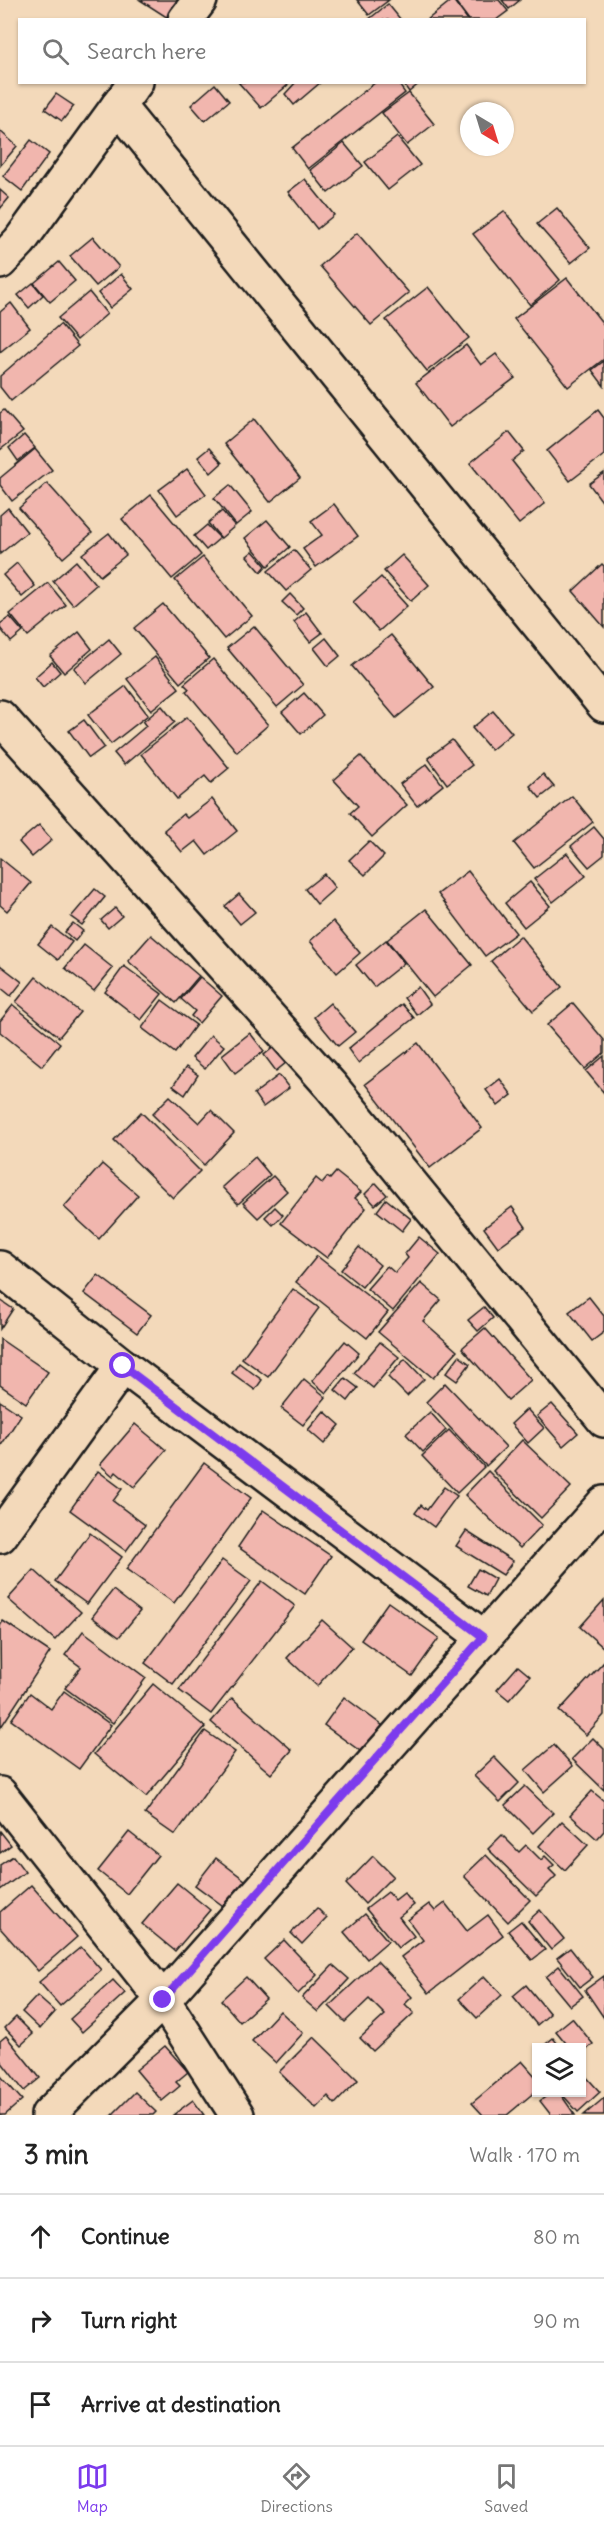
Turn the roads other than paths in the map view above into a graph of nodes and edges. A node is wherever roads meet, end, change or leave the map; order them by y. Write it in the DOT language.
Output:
graph roads {
  1 [pos="200,0"];
  2 [pos="186,18"];
  3 [pos="127,94"];
  4 [pos="0,262"];
  5 [pos="604,705"];
  6 [pos="0,717"];
  7 [pos="0,1268"];
  8 [pos="123,1366"];
  9 [pos="604,1420"];
  10 [pos="604,1503"];
  11 [pos="0,1536"];
  12 [pos="483,1637"];
  13 [pos="0,1794"];
  14 [pos="163,2000"];
  15 [pos="48,2115"];
  16 [pos="237,2115"];
  1 -- 2 [label="street"];
  3 -- 4 [label="street"];
  3 -- 5 [label="street"];
  6 -- 9 [label="street"];
  7 -- 8 [label="street"];
  8 -- 11 [label="street"];
  8 -- 12 [label="street"];
  10 -- 12 [label="street"];
  12 -- 14 [label="street"];
  13 -- 14 [label="street"];
  14 -- 15 [label="street"];
  14 -- 16 [label="street"];
}
